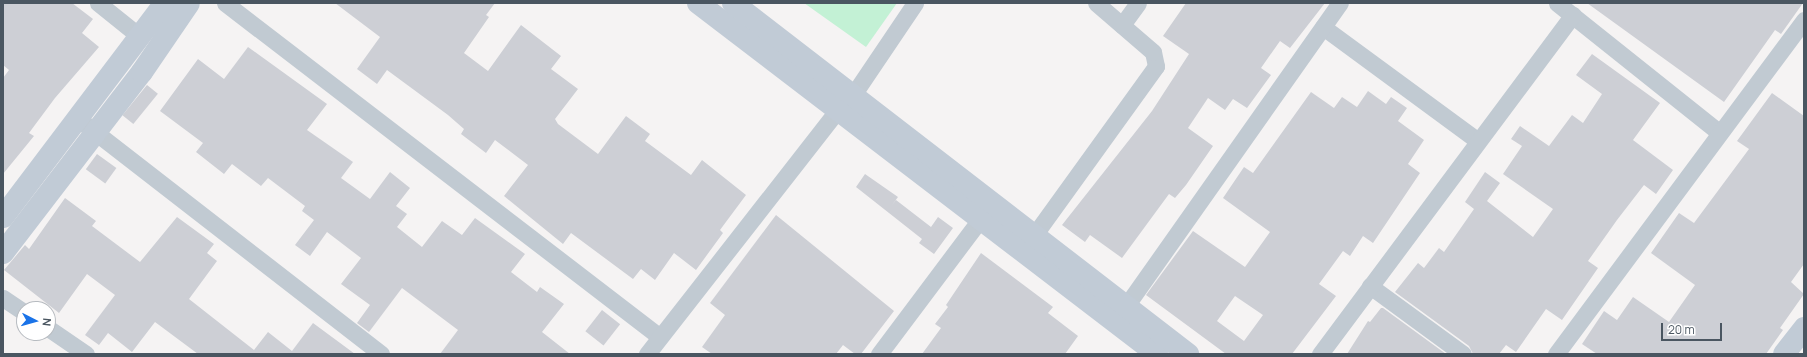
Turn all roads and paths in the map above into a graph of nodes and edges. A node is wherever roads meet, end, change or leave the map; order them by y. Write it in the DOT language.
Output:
graph roads {
  1 [pos="98,3"];
  2 [pos="165,3"];
  3 [pos="189,3"];
  4 [pos="225,3"];
  5 [pos="698,3"];
  6 [pos="733,3"];
  7 [pos="915,3"];
  8 [pos="1096,3"];
  9 [pos="1138,3"];
  10 [pos="1340,3"];
  11 [pos="1557,3"];
  12 [pos="1573,15"];
  13 [pos="1804,20"];
  14 [pos="1122,25"];
  15 [pos="1323,27"];
  16 [pos="139,36"];
  17 [pos="853,95"];
  18 [pos="837,111"];
  19 [pos="77,118"];
  20 [pos="96,133"];
  21 [pos="1720,133"];
  22 [pos="1477,140"];
  23 [pos="3,217"];
  24 [pos="981,218"];
  25 [pos="1035,234"];
  26 [pos="3,253"];
  27 [pos="1370,286"];
  28 [pos="3,298"];
  29 [pos="1126,306"];
  30 [pos="16,307"];
  31 [pos="1804,328"];
  32 [pos="56,333"];
  33 [pos="660,337"];
  34 [pos="86,354"];
  35 [pos="380,354"];
  36 [pos="647,354"];
  37 [pos="879,354"];
  38 [pos="1157,354"];
  39 [pos="1188,354"];
  40 [pos="1320,354"];
  41 [pos="1463,354"];
  42 [pos="1556,354"];
  43 [pos="1784,354"];
  1 -- 16 [label="street"];
  2 -- 16 [label="main road"];
  3 -- 20 [label="main road"];
  4 -- 33 [label="street"];
  5 -- 18 [label="main road"];
  6 -- 17 [label="main road"];
  7 -- 17 [label="street"];
  8 -- 14 [label="street"];
  9 -- 14 [label="street"];
  10 -- 15 [label="street"];
  11 -- 12 [label="street"];
  12 -- 21 [label="street"];
  12 -- 22 [label="street"];
  13 -- 21 [label="street"];
  14 -- 25 [label="street"];
  15 -- 22 [label="street"];
  15 -- 29 [label="street"];
  16 -- 19 [label="main road"];
  17 -- 18 [label="street"];
  17 -- 25 [label="main road"];
  18 -- 24 [label="main road"];
  18 -- 33 [label="street"];
  19 -- 20 [label="street"];
  19 -- 23 [label="main road"];
  20 -- 26 [label="main road"];
  20 -- 35 [label="street"];
  21 -- 42 [label="street"];
  22 -- 27 [label="street"];
  24 -- 37 [label="street"];
  24 -- 38 [label="main road"];
  25 -- 29 [label="main road"];
  27 -- 40 [label="street"];
  27 -- 41 [label="street"];
  28 -- 30 [label="street"];
  29 -- 39 [label="main road"];
  31 -- 43 [label="main road"];
  32 -- 34 [label="street"];
  33 -- 36 [label="street"];
}
